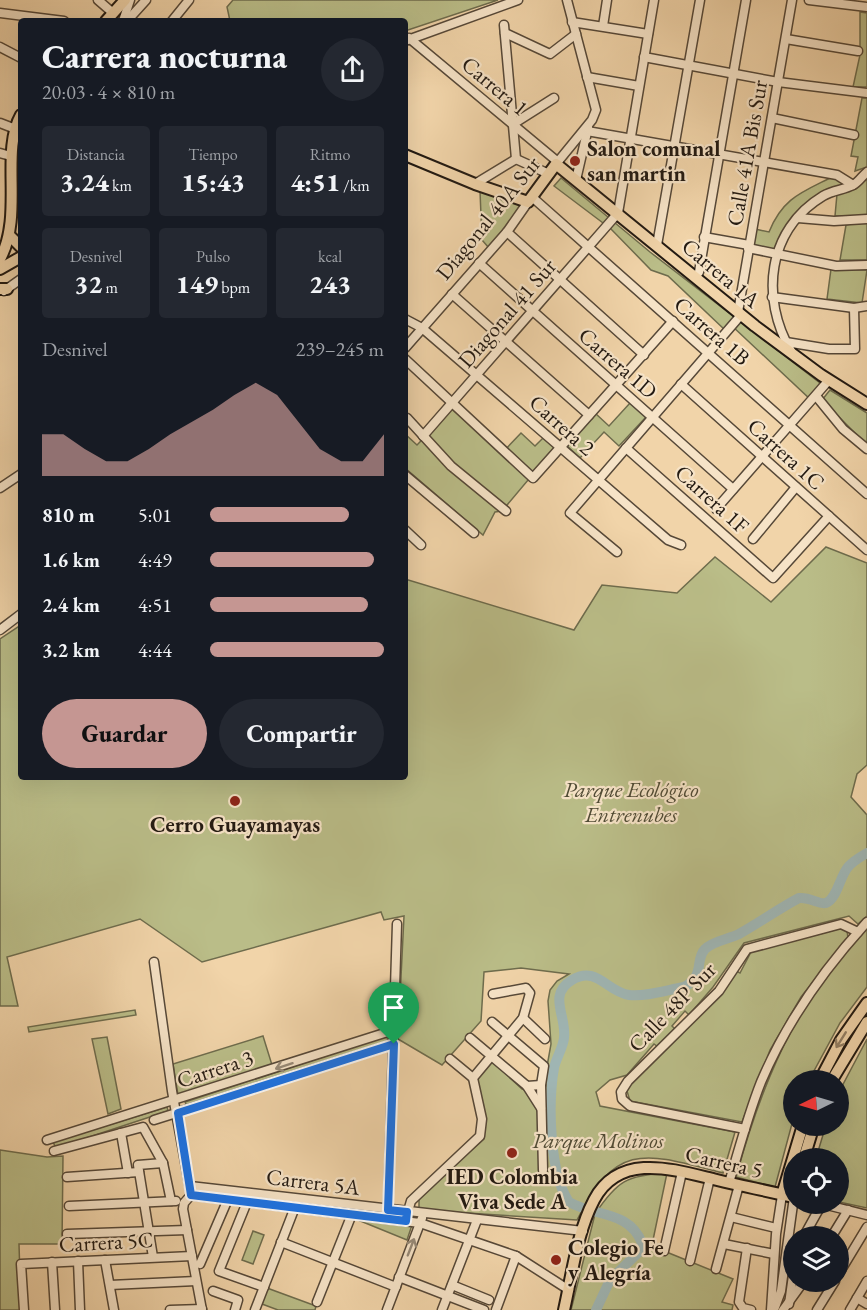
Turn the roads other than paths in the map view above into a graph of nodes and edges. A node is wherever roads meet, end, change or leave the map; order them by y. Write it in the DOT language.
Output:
graph roads {
  1 [pos="98,0"];
  2 [pos="125,0"];
  3 [pos="130,0"];
  4 [pos="146,0"];
  5 [pos="518,0"];
  6 [pos="567,0"];
  7 [pos="607,0"];
  8 [pos="654,0"];
  9 [pos="700,0"];
  10 [pos="746,0"];
  11 [pos="792,0"];
  12 [pos="809,0"];
  13 [pos="186,1"];
  14 [pos="846,3"];
  15 [pos="867,7"];
  16 [pos="0,13"];
  17 [pos="110,17"];
  18 [pos="40,18"];
  19 [pos="126,18"];
  20 [pos="128,18"];
  21 [pos="174,18"];
  22 [pos="573,22"];
  23 [pos="603,26"];
  24 [pos="576,34"];
  25 [pos="648,34"];
  26 [pos="408,38"];
  27 [pos="786,39"];
  28 [pos="408,41"];
  29 [pos="0,47"];
  30 [pos="858,51"];
  31 [pos="18,56"];
  32 [pos="644,57"];
  33 [pos="688,65"];
  34 [pos="733,72"];
  35 [pos="587,77"];
  36 [pos="778,81"];
  37 [pos="639,86"];
  38 [pos="867,93"];
  39 [pos="554,98"];
  40 [pos="772,118"];
  41 [pos="18,120"];
  42 [pos="0,123"];
  43 [pos="513,124"];
  44 [pos="588,127"];
  45 [pos="13,128"];
  46 [pos="854,135"];
  47 [pos="630,139"];
  48 [pos="674,147"];
  49 [pos="4,154"];
  50 [pos="718,155"];
  51 [pos="408,156"];
  52 [pos="516,159"];
  53 [pos="557,163"];
  54 [pos="764,163"];
  55 [pos="867,172"];
  56 [pos="549,174"];
  57 [pos="576,180"];
  58 [pos="474,184"];
  59 [pos="853,185"];
  60 [pos="530,200"];
  61 [pos="618,213"];
  62 [pos="798,218"];
  63 [pos="867,219"];
  64 [pos="507,232"];
  65 [pos="9,235"];
  66 [pos="704,237"];
  67 [pos="18,244"];
  68 [pos="657,245"];
  69 [pos="588,247"];
  70 [pos="749,247"];
  71 [pos="776,254"];
  72 [pos="0,259"];
  73 [pos="18,259"];
  74 [pos="479,264"];
  75 [pos="867,265"];
  76 [pos="0,269"];
  77 [pos="699,272"];
  78 [pos="18,281"];
  79 [pos="559,281"];
  80 [pos="2,291"];
  81 [pos="452,294"];
  82 [pos="772,297"];
  83 [pos="867,306"];
  84 [pos="854,308"];
  85 [pos="532,311"];
  86 [pos="739,313"];
  87 [pos="408,321"];
  88 [pos="673,321"];
  89 [pos="422,328"];
  90 [pos="505,342"];
  91 [pos="786,342"];
  92 [pos="408,344"];
  93 [pos="855,349"];
  94 [pos="867,349"];
  95 [pos="708,353"];
  96 [pos="793,354"];
  97 [pos="644,355"];
  98 [pos="408,362"];
  99 [pos="477,374"];
  100 [pos="829,380"];
  101 [pos="615,384"];
  102 [pos="681,384"];
  103 [pos="816,396"];
  104 [pos="452,402"];
  105 [pos="867,404"];
  106 [pos="589,415"];
  107 [pos="652,417"];
  108 [pos="408,419"];
  109 [pos="790,425"];
  110 [pos="423,436"];
  111 [pos="561,447"];
  112 [pos="626,448"];
  113 [pos="867,449"];
  114 [pos="762,457"];
  115 [pos="18,476"];
  116 [pos="408,478"];
  117 [pos="597,481"];
  118 [pos="796,487"];
  119 [pos="0,488"];
  120 [pos="733,489"];
  121 [pos="867,494"];
  122 [pos="716,509"];
  123 [pos="506,511"];
  124 [pos="829,516"];
  125 [pos="408,533"];
  126 [pos="474,533"];
  127 [pos="867,536"];
  128 [pos="753,539"];
  129 [pos="681,544"];
  130 [pos="422,545"];
  131 [pos="863,547"];
  132 [pos="617,552"];
  133 [pos="18,616"];
  134 [pos="0,630"];
  135 [pos="867,922"];
  136 [pos="397,924"];
  137 [pos="858,932"];
  138 [pos="154,962"];
  139 [pos="493,994"];
  140 [pos="867,1003"];
  141 [pos="523,1018"];
  142 [pos="492,1022"];
  143 [pos="867,1022"];
  144 [pos="394,1030"];
  145 [pos="507,1035"];
  146 [pos="470,1038"];
  147 [pos="544,1040"];
  148 [pos="394,1044"];
  149 [pos="491,1055"];
  150 [pos="450,1059"];
  151 [pos="825,1070"];
  152 [pos="838,1070"];
  153 [pos="473,1078"];
  154 [pos="541,1085"];
  155 [pos="527,1086"];
  156 [pos="174,1101"];
  157 [pos="541,1109"];
  158 [pos="178,1113"];
  159 [pos="154,1120"];
  160 [pos="84,1129"];
  161 [pos="745,1129"];
  162 [pos="121,1133"];
  163 [pos="47,1140"];
  164 [pos="96,1140"];
  165 [pos="54,1151"];
  166 [pos="163,1163"];
  167 [pos="139,1169"];
  168 [pos="543,1170"];
  169 [pos="682,1172"];
  170 [pos="128,1173"];
  171 [pos="67,1177"];
  172 [pos="710,1178"];
  173 [pos="734,1184"];
  174 [pos="189,1194"];
  175 [pos="783,1194"];
  176 [pos="228,1199"];
  177 [pos="171,1201"];
  178 [pos="248,1202"];
  179 [pos="144,1203"];
  180 [pos="69,1206"];
  181 [pos="294,1207"];
  182 [pos="388,1210"];
  183 [pos="849,1210"];
  184 [pos="783,1212"];
  185 [pos="352,1214"];
  186 [pos="788,1214"];
  187 [pos="867,1215"];
  188 [pos="406,1216"];
  189 [pos="425,1217"];
  190 [pos="731,1217"];
  191 [pos="455,1218"];
  192 [pos="477,1220"];
  193 [pos="867,1227"];
  194 [pos="776,1228"];
  195 [pos="187,1230"];
  196 [pos="149,1231"];
  197 [pos="583,1231"];
  198 [pos="447,1232"];
  199 [pos="67,1234"];
  200 [pos="470,1239"];
  201 [pos="281,1242"];
  202 [pos="724,1244"];
  203 [pos="747,1248"];
  204 [pos="664,1251"];
  205 [pos="774,1254"];
  206 [pos="192,1256"];
  207 [pos="516,1256"];
  208 [pos="153,1257"];
  209 [pos="849,1257"];
  210 [pos="105,1260"];
  211 [pos="78,1261"];
  212 [pos="690,1261"];
  213 [pos="52,1262"];
  214 [pos="333,1262"];
  215 [pos="200,1264"];
  216 [pos="716,1269"];
  217 [pos="399,1277"];
  218 [pos="196,1281"];
  219 [pos="867,1281"];
  220 [pos="110,1285"];
  221 [pos="452,1285"];
  222 [pos="264,1287"];
  223 [pos="396,1287"];
  224 [pos="569,1290"];
  225 [pos="213,1291"];
  226 [pos="789,1292"];
  227 [pos="796,1292"];
  228 [pos="828,1292"];
  229 [pos="448,1296"];
  230 [pos="857,1298"];
  231 [pos="489,1300"];
  232 [pos="317,1302"];
  233 [pos="867,1304"];
  234 [pos="786,1307"];
  235 [pos="202,1309"];
  236 [pos="24,1310"];
  237 [pos="55,1310"];
  238 [pos="80,1310"];
  239 [pos="114,1310"];
  240 [pos="170,1310"];
  241 [pos="235,1310"];
  242 [pos="255,1310"];
  243 [pos="387,1310"];
  244 [pos="442,1310"];
  245 [pos="484,1310"];
  246 [pos="496,1310"];
  247 [pos="564,1310"];
  248 [pos="751,1310"];
  249 [pos="772,1310"];
  250 [pos="817,1310"];
  251 [pos="850,1310"];
  1 -- 17 [label="street"];
  2 -- 17 [label="main road"];
  3 -- 19 [label="street"];
  4 -- 20 [label="street"];
  5 -- 26 [label="street"];
  6 -- 22 [label="street"];
  7 -- 23 [label="street"];
  8 -- 25 [label="street"];
  9 -- 33 [label="street"];
  10 -- 34 [label="street"];
  11 -- 27 [label="street, Calle 41A Bis Sur"];
  12 -- 14 [label="street"];
  13 -- 21 [label="street"];
  14 -- 15 [label="street"];
  16 -- 18 [label="street"];
  22 -- 23 [label="street"];
  22 -- 24 [label="street"];
  23 -- 25 [label="street"];
  24 -- 35 [label="street"];
  24 -- 43 [label="street"];
  25 -- 32 [label="street"];
  27 -- 30 [label="street"];
  27 -- 36 [label="street, Calle 41A Bis Sur"];
  28 -- 43 [label="street, Carrera 1"];
  29 -- 31 [label="street"];
  32 -- 33 [label="street"];
  32 -- 37 [label="street"];
  33 -- 34 [label="street"];
  33 -- 48 [label="street"];
  34 -- 36 [label="street"];
  34 -- 50 [label="street"];
  35 -- 37 [label="street"];
  35 -- 44 [label="street, Diagonal 40A Sur"];
  36 -- 38 [label="street"];
  36 -- 40 [label="street, Calle 41A Bis Sur"];
  37 -- 47 [label="street"];
  39 -- 43 [label="street"];
  40 -- 46 [label="street"];
  40 -- 54 [label="street, Calle 41A Bis Sur"];
  41 -- 45 [label="main road"];
  42 -- 45 [label="street"];
  43 -- 52 [label="street"];
  43 -- 53 [label="street, Carrera 1"];
  44 -- 47 [label="street"];
  44 -- 53 [label="street, Diagonal 40A Sur"];
  44 -- 57 [label="street"];
  45 -- 49 [label="main road"];
  47 -- 48 [label="street"];
  47 -- 61 [label="street"];
  48 -- 50 [label="street"];
  48 -- 68 [label="street"];
  49 -- 65 [label="main road"];
  50 -- 54 [label="street"];
  50 -- 66 [label="street"];
  51 -- 58 [label="main road, Carrera 1B"];
  52 -- 56 [label="street"];
  52 -- 58 [label="street"];
  53 -- 56 [label="main road, Diagonal 40A Sur"];
  53 -- 57 [label="main road, Carrera 1A"];
  54 -- 59 [label="street"];
  54 -- 70 [label="street, Calle 41A Bis Sur"];
  55 -- 59 [label="street"];
  56 -- 60 [label="main road, Diagonal 40A Sur"];
  57 -- 61 [label="main road, Carrera 1A"];
  58 -- 60 [label="main road, Carrera 1B"];
  59 -- 62 [label="street"];
  60 -- 64 [label="street, Diagonal 40A Sur"];
  60 -- 69 [label="street, Carrera 1B"];
  61 -- 68 [label="main road, Carrera 1A"];
  61 -- 69 [label="street, Diagonal 41 Sur"];
  62 -- 63 [label="street"];
  62 -- 71 [label="street"];
  64 -- 74 [label="street, Diagonal 40A Sur"];
  64 -- 79 [label="street"];
  65 -- 67 [label="main road"];
  65 -- 72 [label="main road"];
  66 -- 70 [label="street"];
  66 -- 77 [label="street"];
  68 -- 86 [label="main road, Carrera 1A"];
  69 -- 79 [label="street, Diagonal 41 Sur"];
  69 -- 88 [label="street, Carrera 1B"];
  70 -- 71 [label="street"];
  70 -- 86 [label="street, Calle 41A Bis Sur"];
  71 -- 75 [label="street"];
  71 -- 82 [label="street"];
  73 -- 76 [label="main road"];
  74 -- 81 [label="street, Diagonal 40A Sur"];
  74 -- 85 [label="street, Carrera 1D"];
  78 -- 80 [label="street"];
  79 -- 85 [label="street, Diagonal 41 Sur"];
  79 -- 97 [label="street"];
  81 -- 89 [label="street, Diagonal 40A Sur"];
  81 -- 90 [label="street"];
  82 -- 84 [label="street"];
  82 -- 91 [label="street"];
  83 -- 84 [label="street"];
  84 -- 93 [label="street"];
  85 -- 90 [label="street, Diagonal 41 Sur"];
  85 -- 101 [label="street, Carrera 1D"];
  86 -- 95 [label="street"];
  86 -- 96 [label="main road, Carrera 1A"];
  87 -- 89 [label="street, Carrera 2"];
  88 -- 95 [label="street, Carrera 1B"];
  88 -- 97 [label="street"];
  89 -- 92 [label="street, Diagonal 40A Sur"];
  89 -- 99 [label="street, Carrera 2"];
  90 -- 99 [label="street, Diagonal 41 Sur"];
  90 -- 106 [label="street"];
  91 -- 93 [label="street"];
  91 -- 96 [label="street"];
  93 -- 94 [label="street"];
  95 -- 102 [label="street"];
  95 -- 109 [label="street, Carrera 1B"];
  96 -- 100 [label="main road, Carrera 1A"];
  97 -- 101 [label="street"];
  98 -- 104 [label="street"];
  99 -- 104 [label="street, Diagonal 41 Sur"];
  99 -- 111 [label="street, Carrera 2"];
  100 -- 103 [label="street"];
  100 -- 105 [label="main road, Carrera 1A"];
  101 -- 106 [label="street"];
  101 -- 107 [label="street, Carrera 1D"];
  102 -- 107 [label="street"];
  102 -- 114 [label="street, Carrera 1C"];
  103 -- 109 [label="street"];
  103 -- 113 [label="street"];
  104 -- 110 [label="street, Diagonal 41 Sur"];
  104 -- 111 [label="street"];
  106 -- 111 [label="street"];
  107 -- 112 [label="street"];
  107 -- 120 [label="street, Carrera 1D"];
  108 -- 110 [label="street"];
  109 -- 114 [label="street"];
  109 -- 121 [label="street, Carrera 1B"];
  110 -- 123 [label="street"];
  111 -- 117 [label="street, Carrera 2"];
  112 -- 117 [label="street"];
  112 -- 124 [label="street, Carrera 1F"];
  114 -- 118 [label="street, Carrera 1C"];
  114 -- 120 [label="street"];
  115 -- 119 [label="street"];
  116 -- 126 [label="street"];
  117 -- 129 [label="street, Carrera 2"];
  117 -- 132 [label="street"];
  118 -- 124 [label="street, Carrera 1C"];
  118 -- 128 [label="street"];
  120 -- 122 [label="street"];
  124 -- 131 [label="street, Carrera 1C"];
  125 -- 130 [label="street"];
  127 -- 131 [label="street"];
  133 -- 134 [label="street"];
  135 -- 137 [label="street"];
  136 -- 144 [label="street"];
  137 -- 161 [label="street"];
  137 -- 161 [label="street, Calle 48P Sur"];
  138 -- 156 [label="street"];
  139 -- 141 [label="street"];
  140 -- 151 [label="main road, one-way"];
  141 -- 145 [label="street"];
  141 -- 147 [label="street"];
  142 -- 145 [label="street"];
  143 -- 152 [label="main road"];
  144 -- 148 [label="street"];
  144 -- 156 [label="street, Carrera 3, one-way"];
  145 -- 149 [label="street"];
  145 -- 154 [label="street"];
  146 -- 149 [label="street"];
  148 -- 158 [label="street, Carrera 3"];
  148 -- 182 [label="street"];
  149 -- 153 [label="street"];
  149 -- 155 [label="street"];
  150 -- 153 [label="street"];
  153 -- 188 [label="street"];
  154 -- 155 [label="street"];
  154 -- 157 [label="street"];
  155 -- 157 [label="street"];
  156 -- 158 [label="street"];
  156 -- 160 [label="street, Carrera 3"];
  157 -- 168 [label="street"];
  158 -- 159 [label="street, Carrera 3"];
  158 -- 174 [label="street"];
  160 -- 163 [label="street, Carrera 3"];
  160 -- 164 [label="street"];
  161 -- 173 [label="street"];
  162 -- 164 [label="street"];
  162 -- 166 [label="street"];
  162 -- 170 [label="street"];
  164 -- 165 [label="street"];
  166 -- 167 [label="street"];
  166 -- 177 [label="street"];
  167 -- 170 [label="street"];
  167 -- 179 [label="street"];
  169 -- 172 [label="main road, Carrera 5"];
  169 -- 197 [label="main road, Carrera 5"];
  169 -- 204 [label="street"];
  170 -- 171 [label="street"];
  172 -- 173 [label="main road, Carrera 5"];
  172 -- 212 [label="street"];
  173 -- 175 [label="main road, Carrera 5"];
  173 -- 190 [label="street"];
  174 -- 176 [label="street, Carrera 5A"];
  174 -- 177 [label="street, Carrera 5A"];
  174 -- 182 [label="street, Carrera 5A"];
  174 -- 195 [label="street"];
  176 -- 178 [label="street, Carrera 5A"];
  176 -- 215 [label="street"];
  177 -- 179 [label="street, Carrera 5A"];
  178 -- 181 [label="street, Carrera 5A"];
  178 -- 222 [label="street"];
  179 -- 180 [label="street, Carrera 5A"];
  179 -- 196 [label="street"];
  181 -- 185 [label="street, Carrera 5A"];
  181 -- 201 [label="street"];
  182 -- 188 [label="street, Carrera 5A"];
  183 -- 187 [label="street"];
  184 -- 194 [label="street"];
  185 -- 188 [label="street, Carrera 5A"];
  185 -- 214 [label="street"];
  186 -- 249 [label="street"];
  188 -- 189 [label="street, Carrera 5A"];
  189 -- 191 [label="street"];
  189 -- 198 [label="street"];
  217 -- 189 [label="street, one-way"];
  190 -- 194 [label="street"];
  190 -- 202 [label="street"];
  191 -- 192 [label="street"];
  191 -- 198 [label="street"];
  192 -- 197 [label="street"];
  192 -- 200 [label="street"];
  193 -- 209 [label="street"];
  194 -- 205 [label="street"];
  195 -- 196 [label="street"];
  195 -- 206 [label="street"];
  196 -- 199 [label="street"];
  196 -- 208 [label="street"];
  197 -- 224 [label="main road"];
  198 -- 200 [label="street"];
  200 -- 207 [label="street"];
  200 -- 221 [label="street"];
  201 -- 214 [label="street"];
  201 -- 222 [label="street"];
  202 -- 203 [label="street"];
  202 -- 216 [label="street"];
  203 -- 205 [label="street"];
  203 -- 248 [label="street"];
  205 -- 249 [label="street"];
  206 -- 208 [label="street, Carrera 5C"];
  206 -- 218 [label="street"];
  207 -- 224 [label="street"];
  207 -- 246 [label="street"];
  208 -- 210 [label="street, Carrera 5C"];
  210 -- 211 [label="street, Carrera 5C"];
  210 -- 220 [label="street"];
  211 -- 213 [label="street, Carrera 5C"];
  211 -- 238 [label="street"];
  213 -- 236 [label="street, Carrera 5C"];
  213 -- 237 [label="street"];
  214 -- 223 [label="street"];
  214 -- 232 [label="street"];
  217 -- 223 [label="street"];
  217 -- 229 [label="street"];
  218 -- 220 [label="street"];
  218 -- 235 [label="street"];
  219 -- 230 [label="street"];
  220 -- 239 [label="street"];
  221 -- 229 [label="street"];
  221 -- 231 [label="street"];
  222 -- 242 [label="street"];
  223 -- 243 [label="street"];
  224 -- 247 [label="main road"];
  225 -- 241 [label="street"];
  226 -- 234 [label="street"];
  227 -- 234 [label="street"];
  228 -- 250 [label="street"];
  229 -- 244 [label="street"];
  229 -- 245 [label="street"];
  230 -- 233 [label="street"];
  230 -- 251 [label="street"];
  235 -- 240 [label="street"];
}
